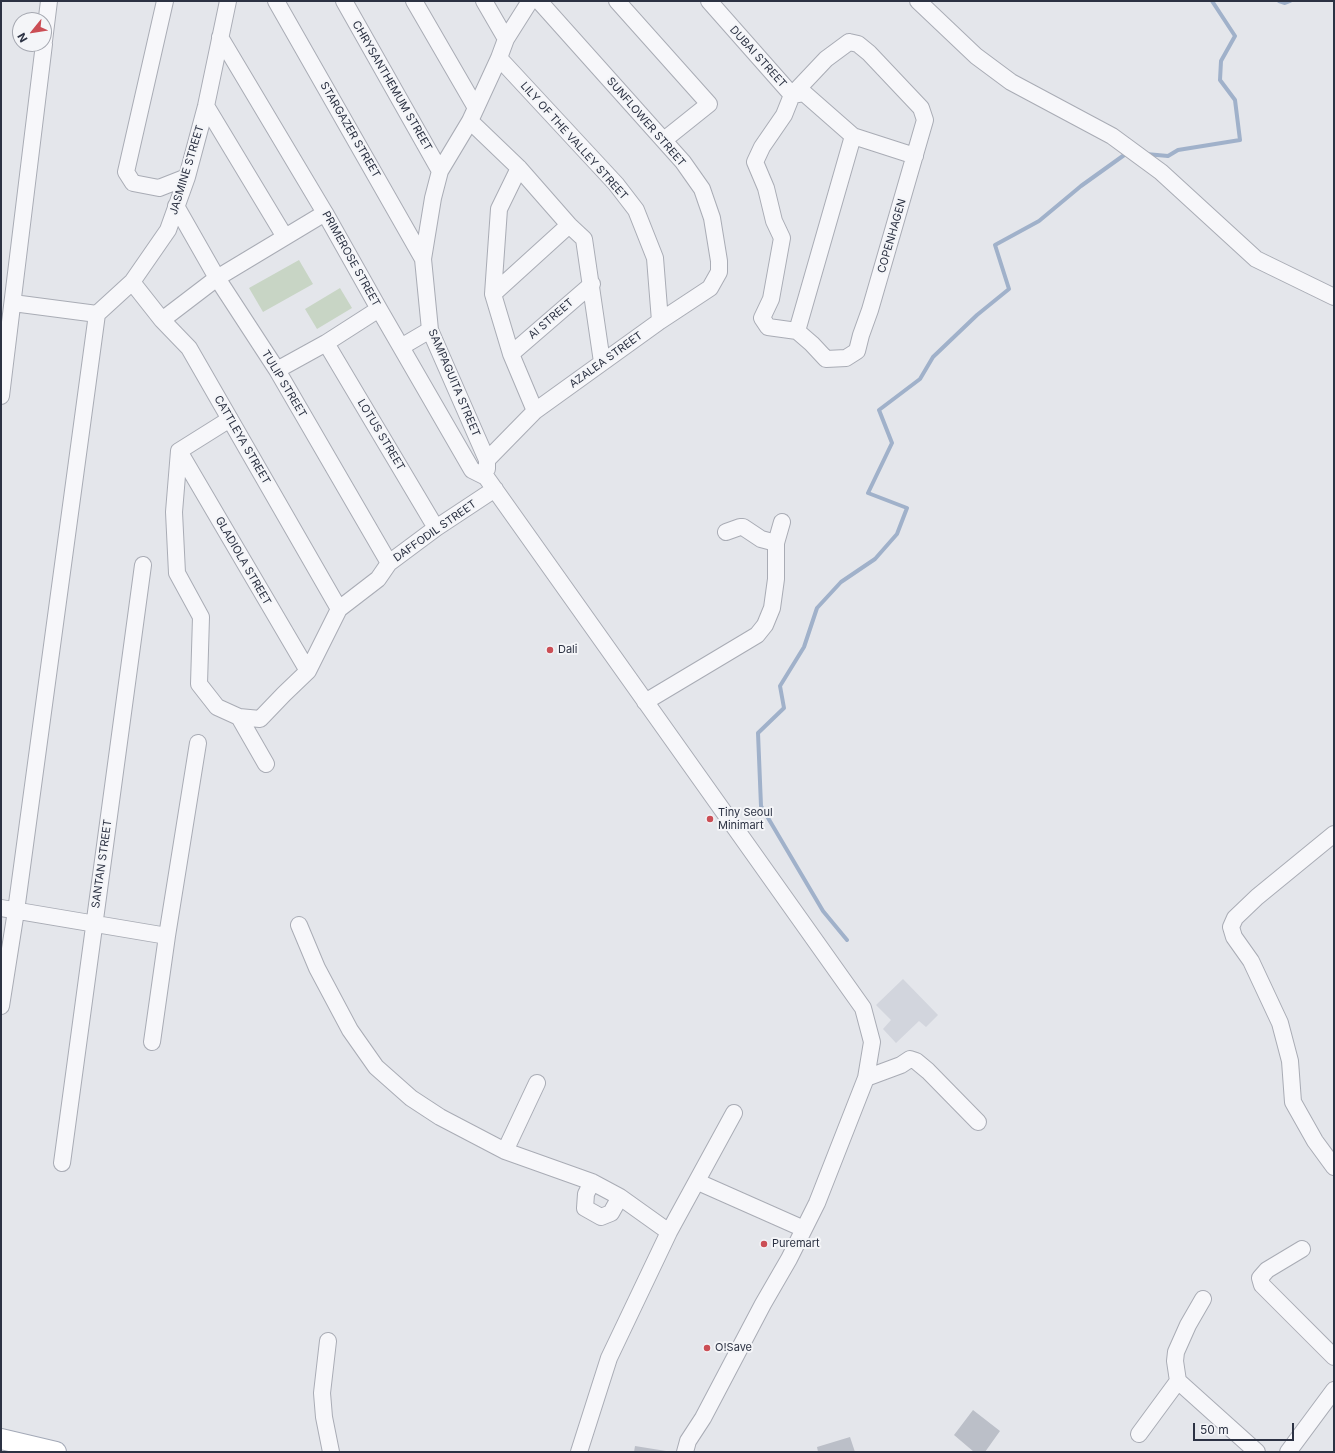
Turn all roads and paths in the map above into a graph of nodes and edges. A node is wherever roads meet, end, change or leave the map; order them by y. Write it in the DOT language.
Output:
graph roads {
  1 [pos="49,1"];
  2 [pos="165,1"];
  3 [pos="228,1"];
  4 [pos="276,1"];
  5 [pos="344,1"];
  6 [pos="414,1"];
  7 [pos="484,1"];
  8 [pos="530,1"];
  9 [pos="539,1"];
  10 [pos="617,1"];
  11 [pos="709,1"];
  12 [pos="918,1"];
  13 [pos="48,12"];
  14 [pos="220,37"];
  15 [pos="506,39"];
  16 [pos="43,52"];
  17 [pos="499,58"];
  18 [pos="792,95"];
  19 [pos="206,106"];
  20 [pos="473,115"];
  21 [pos="853,136"];
  22 [pos="664,140"];
  23 [pos="915,156"];
  24 [pos="519,168"];
  25 [pos="440,171"];
  26 [pos="186,177"];
  27 [pos="176,206"];
  28 [pos="325,213"];
  29 [pos="569,225"];
  30 [pos="285,237"];
  31 [pos="423,258"];
  32 [pos="719,261"];
  33 [pos="217,278"];
  34 [pos="132,282"];
  35 [pos="592,284"];
  36 [pos="493,294"];
  37 [pos="1334,296"];
  38 [pos="13,303"];
  39 [pos="379,310"];
  40 [pos="98,314"];
  41 [pos="162,320"];
  42 [pos="660,321"];
  43 [pos="430,330"];
  44 [pos="797,331"];
  45 [pos="326,343"];
  46 [pos="401,347"];
  47 [pos="511,354"];
  48 [pos="602,362"];
  49 [pos="276,370"];
  50 [pos="1,396"];
  51 [pos="535,411"];
  52 [pos="230,419"];
  53 [pos="179,451"];
  54 [pos="487,460"];
  55 [pos="491,483"];
  56 [pos="782,522"];
  57 [pos="436,528"];
  58 [pos="726,532"];
  59 [pos="776,543"];
  60 [pos="389,563"];
  61 [pos="143,565"];
  62 [pos="338,609"];
  63 [pos="308,671"];
  64 [pos="645,702"];
  65 [pos="240,717"];
  66 [pos="198,743"];
  67 [pos="266,764"];
  68 [pos="1334,834"];
  69 [pos="8,910"];
  70 [pos="94,924"];
  71 [pos="300,925"];
  72 [pos="167,936"];
  73 [pos="1,1006"];
  74 [pos="152,1042"];
  75 [pos="866,1078"];
  76 [pos="537,1083"];
  77 [pos="734,1113"];
  78 [pos="978,1122"];
  79 [pos="505,1151"];
  80 [pos="62,1163"];
  81 [pos="1334,1167"];
  82 [pos="592,1182"];
  83 [pos="698,1182"];
  84 [pos="620,1197"];
  85 [pos="804,1229"];
  86 [pos="669,1232"];
  87 [pos="1302,1249"];
  88 [pos="1203,1299"];
  89 [pos="328,1341"];
  90 [pos="1334,1357"];
  91 [pos="1178,1381"];
  92 [pos="1334,1390"];
  93 [pos="1139,1434"];
  94 [pos="1,1439"];
  95 [pos="56,1452"];
  96 [pos="331,1452"];
  97 [pos="579,1452"];
  98 [pos="685,1452"];
  99 [pos="1257,1452"];
  100 [pos="1288,1452"];
  1 -- 13 [label="street"];
  2 -- 26 [label="street"];
  3 -- 14 [label="street, JASMINE STREET"];
  4 -- 31 [label="street, STARGAZER STREET"];
  5 -- 25 [label="street, CHRYSANTHEMUM STREET"];
  6 -- 20 [label="street"];
  7 -- 15 [label="street"];
  8 -- 15 [label="street, SAMPAGUITA STREET"];
  9 -- 22 [label="street, SUNFLOWER STREET"];
  10 -- 22 [label="street"];
  11 -- 18 [label="street, DUBAI STREET"];
  12 -- 37 [label="street"];
  14 -- 19 [label="street, JASMINE STREET"];
  14 -- 28 [label="street, PRIMEROSE STREET"];
  15 -- 17 [label="street, SAMPAGUITA STREET"];
  16 -- 38 [label="street"];
  17 -- 20 [label="street, SAMPAGUITA STREET"];
  17 -- 42 [label="street, LILY OF THE VALLEY STREET"];
  18 -- 21 [label="street, DUBAI STREET"];
  18 -- 23 [label="street, COPENHAGEN"];
  18 -- 44 [label="street"];
  19 -- 26 [label="street, JASMINE STREET"];
  19 -- 30 [label="street"];
  20 -- 24 [label="street"];
  20 -- 25 [label="street, SAMPAGUITA STREET"];
  21 -- 23 [label="street, DUBAI STREET"];
  21 -- 44 [label="street"];
  22 -- 32 [label="street, SUNFLOWER STREET"];
  23 -- 44 [label="street, COPENHAGEN"];
  24 -- 29 [label="street"];
  24 -- 36 [label="street"];
  25 -- 31 [label="street, SAMPAGUITA STREET"];
  26 -- 27 [label="street, JASMINE STREET"];
  27 -- 33 [label="street, TULIP STREET"];
  27 -- 34 [label="street, JASMINE STREET"];
  28 -- 30 [label="street"];
  28 -- 39 [label="street, PRIMEROSE STREET"];
  29 -- 35 [label="street"];
  29 -- 36 [label="street"];
  30 -- 33 [label="street"];
  31 -- 43 [label="street, SAMPAGUITA STREET"];
  32 -- 42 [label="street, AZALEA STREET"];
  33 -- 41 [label="street"];
  33 -- 49 [label="street, TULIP STREET"];
  34 -- 40 [label="street, JASMINE STREET"];
  34 -- 41 [label="street, CATTLEYA STREET"];
  35 -- 47 [label="street, AI STREET"];
  35 -- 48 [label="street"];
  36 -- 47 [label="street"];
  38 -- 40 [label="street"];
  38 -- 50 [label="street"];
  39 -- 45 [label="street"];
  39 -- 46 [label="street, PRIMEROSE STREET"];
  40 -- 69 [label="street"];
  41 -- 52 [label="street, CATTLEYA STREET"];
  42 -- 48 [label="street, AZALEA STREET"];
  43 -- 46 [label="street"];
  43 -- 54 [label="street, SAMPAGUITA STREET"];
  45 -- 49 [label="street"];
  45 -- 57 [label="street, LOTUS STREET"];
  46 -- 55 [label="street, PRIMEROSE STREET"];
  47 -- 51 [label="street"];
  48 -- 51 [label="street, AZALEA STREET"];
  49 -- 60 [label="street, TULIP STREET"];
  51 -- 54 [label="street, AZALEA STREET"];
  52 -- 53 [label="street"];
  52 -- 62 [label="street, CATTLEYA STREET"];
  53 -- 63 [label="street, GLADIOLA STREET"];
  53 -- 65 [label="street, DAFFODIL STREET"];
  54 -- 55 [label="street, SAMPAGUITA STREET"];
  55 -- 57 [label="street, DAFFODIL STREET"];
  55 -- 64 [label="street"];
  56 -- 59 [label="street"];
  57 -- 60 [label="street, DAFFODIL STREET"];
  58 -- 59 [label="street"];
  59 -- 64 [label="street"];
  60 -- 62 [label="street, DAFFODIL STREET"];
  61 -- 70 [label="street, SANTAN STREET"];
  62 -- 63 [label="street, DAFFODIL STREET"];
  63 -- 65 [label="street, DAFFODIL STREET"];
  64 -- 75 [label="street"];
  65 -- 67 [label="street"];
  66 -- 72 [label="street"];
  68 -- 81 [label="street"];
  69 -- 70 [label="street"];
  69 -- 73 [label="street"];
  70 -- 72 [label="street"];
  70 -- 80 [label="street, SANTAN STREET"];
  71 -- 79 [label="street"];
  72 -- 74 [label="street"];
  75 -- 78 [label="street"];
  75 -- 85 [label="street"];
  76 -- 79 [label="street"];
  77 -- 83 [label="street"];
  79 -- 82 [label="street"];
  82 -- 84 [label="street"];
  82 -- 84 [label="street"];
  83 -- 85 [label="street"];
  83 -- 86 [label="street"];
  84 -- 86 [label="street"];
  85 -- 98 [label="street"];
  86 -- 97 [label="street"];
  87 -- 90 [label="street"];
  88 -- 91 [label="street"];
  89 -- 96 [label="street"];
  91 -- 93 [label="street"];
  91 -- 99 [label="street"];
  92 -- 100 [label="street"];
  94 -- 95 [label="main road"];
}
